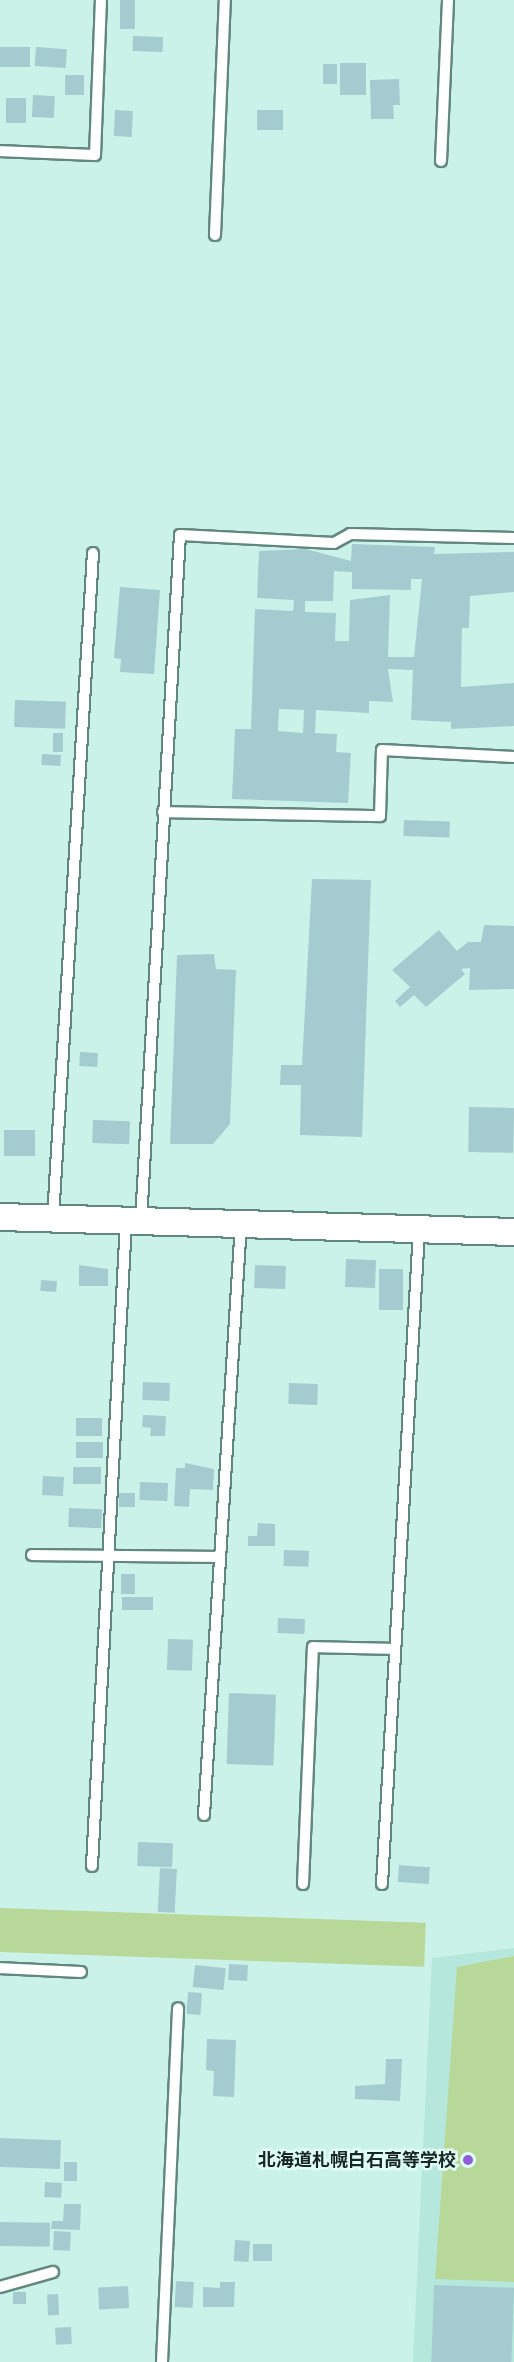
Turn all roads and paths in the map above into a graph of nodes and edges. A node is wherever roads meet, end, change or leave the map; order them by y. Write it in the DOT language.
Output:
graph roads {
  1 [pos="101,0"];
  2 [pos="225,0"];
  3 [pos="448,0"];
  4 [pos="0,151"];
  5 [pos="441,161"];
  6 [pos="215,235"];
  7 [pos="514,538"];
  8 [pos="93,553"];
  9 [pos="514,757"];
  10 [pos="163,812"];
  11 [pos="0,1217"];
  12 [pos="53,1218"];
  13 [pos="134,1221"];
  14 [pos="0,1223"];
  15 [pos="241,1224"];
  16 [pos="419,1230"];
  17 [pos="514,1232"];
  18 [pos="32,1554"];
  19 [pos="107,1554"];
  20 [pos="216,1557"];
  21 [pos="393,1649"];
  22 [pos="204,1815"];
  23 [pos="92,1866"];
  24 [pos="303,1884"];
  25 [pos="382,1884"];
  26 [pos="0,1968"];
  27 [pos="81,1972"];
  28 [pos="178,2008"];
  29 [pos="53,2272"];
  30 [pos="0,2287"];
  31 [pos="162,2362"];
  1 -- 4 [label="lane"];
  2 -- 6 [label="lane"];
  3 -- 5 [label="lane"];
  7 -- 10 [label="lane"];
  8 -- 12 [label="lane"];
  9 -- 10 [label="lane"];
  10 -- 13 [label="lane"];
  11 -- 12 [label="street"];
  11 -- 14 [label="lane"];
  12 -- 13 [label="street"];
  13 -- 15 [label="street"];
  13 -- 19 [label="lane"];
  15 -- 16 [label="street"];
  15 -- 20 [label="lane"];
  16 -- 17 [label="street"];
  16 -- 21 [label="lane"];
  18 -- 19 [label="lane"];
  19 -- 20 [label="lane"];
  19 -- 23 [label="lane"];
  20 -- 22 [label="lane"];
  21 -- 24 [label="lane"];
  21 -- 25 [label="lane"];
  26 -- 27 [label="lane"];
  28 -- 31 [label="lane"];
  29 -- 30 [label="lane"];
}
